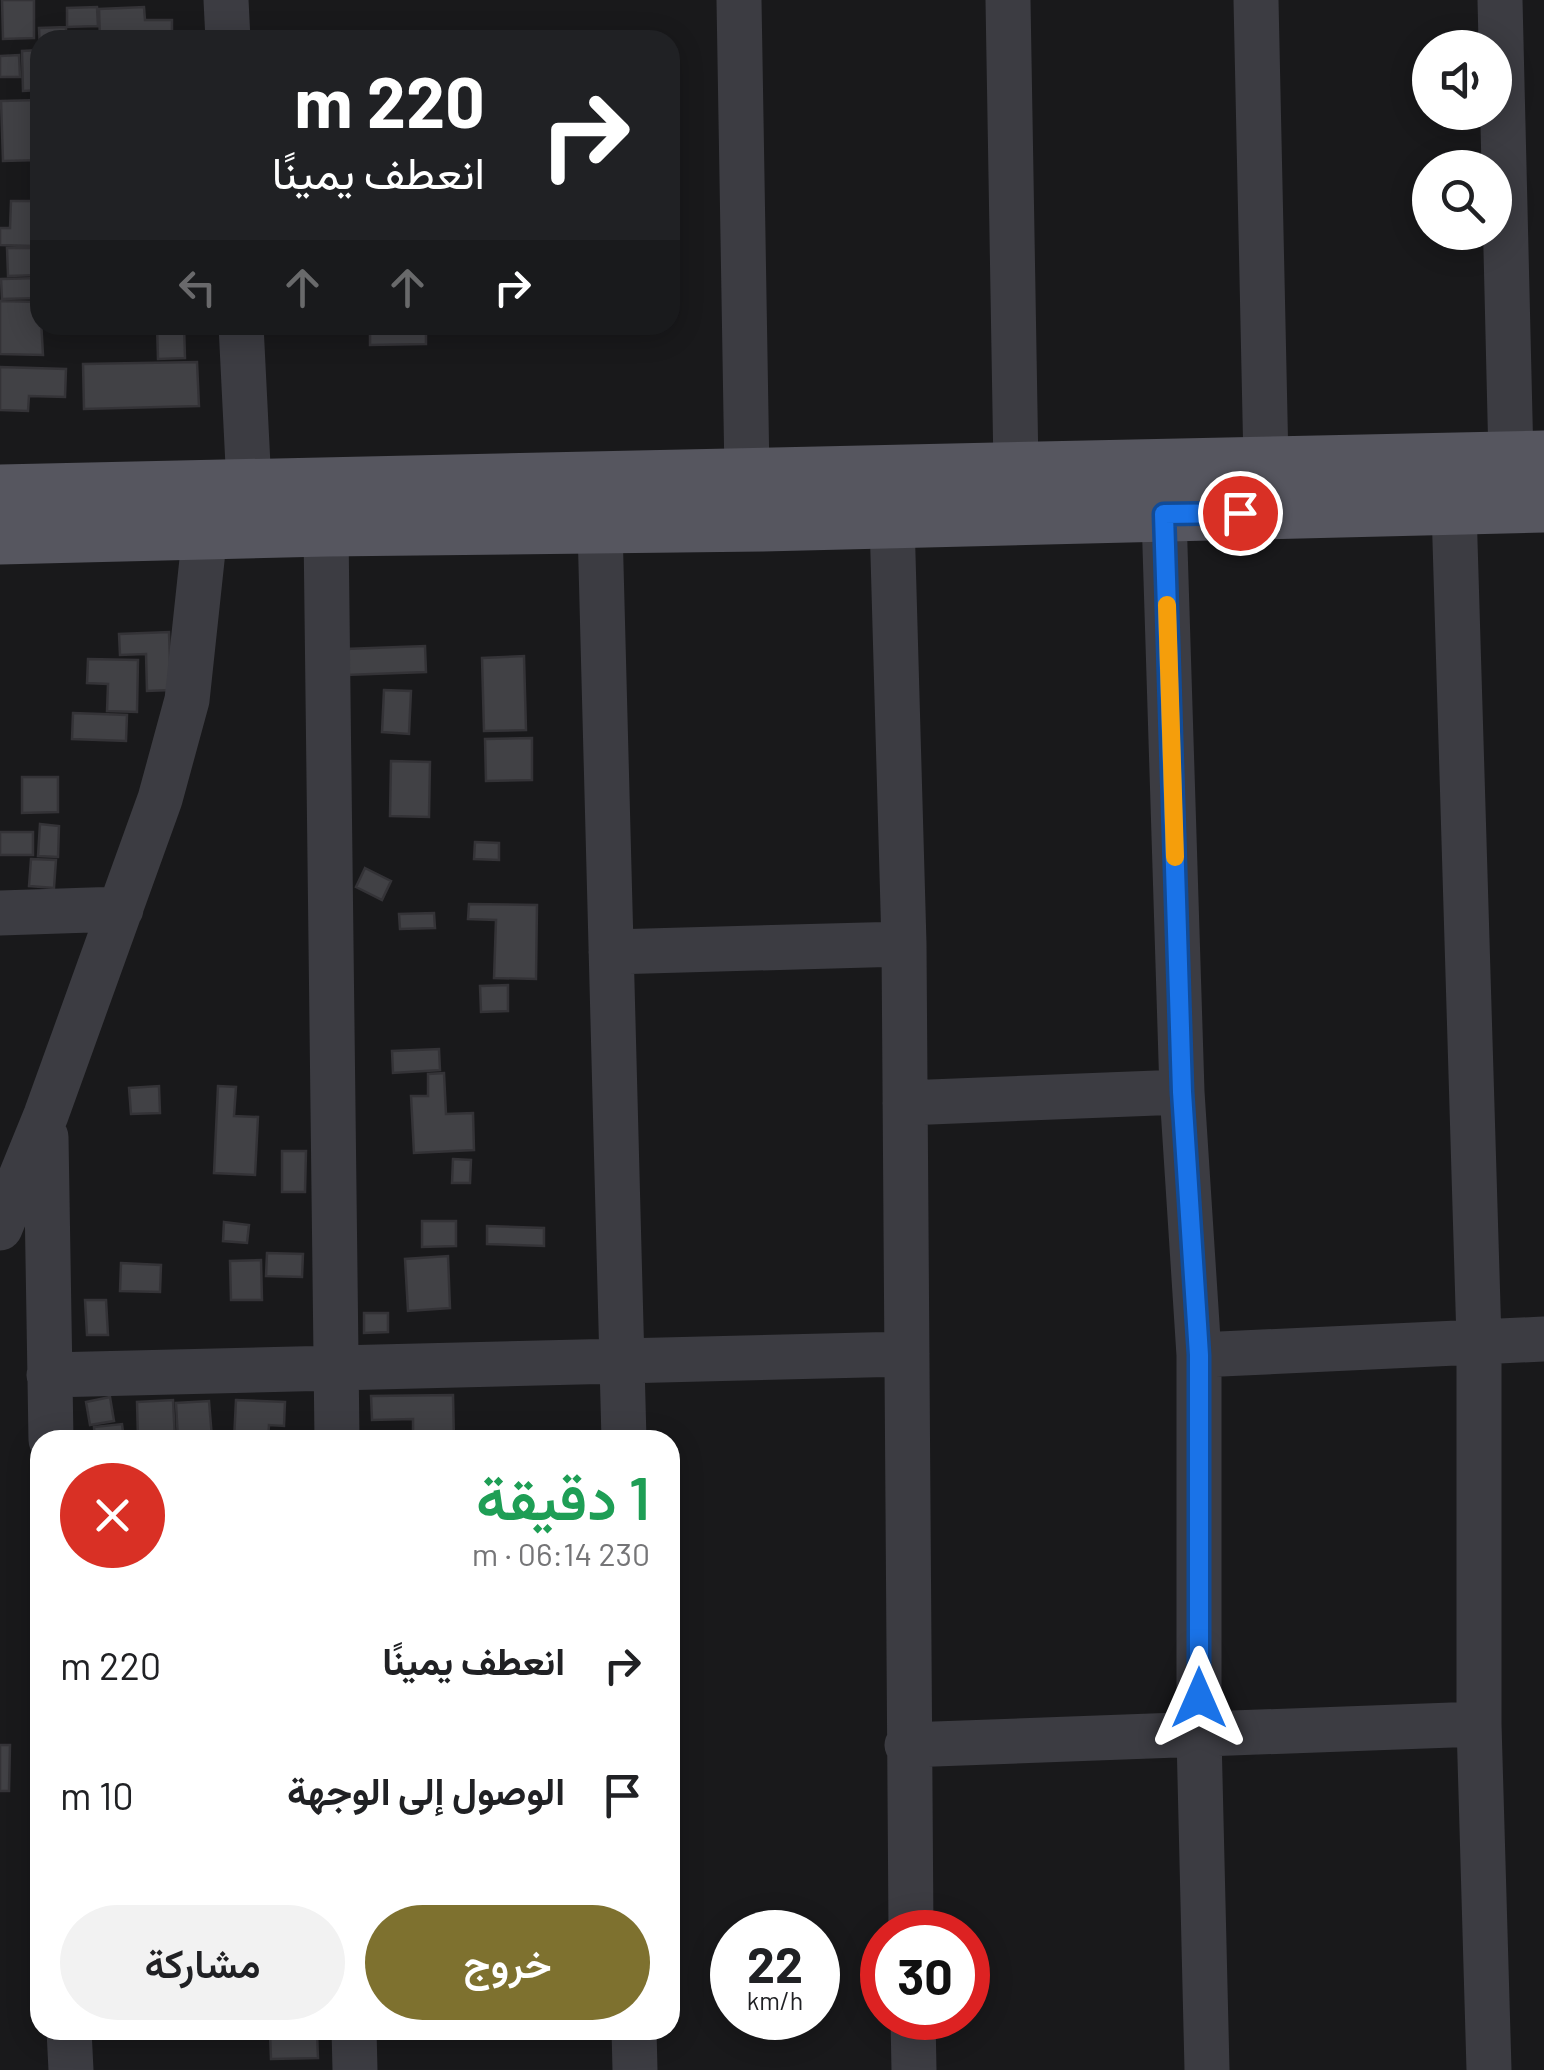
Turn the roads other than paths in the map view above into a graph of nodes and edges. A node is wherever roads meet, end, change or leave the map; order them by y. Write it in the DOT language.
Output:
graph roads {
  1 [pos="226,0"];
  2 [pos="739,0"];
  3 [pos="1008,0"];
  4 [pos="1256,0"];
  5 [pos="1500,0"];
  6 [pos="228,30"];
  7 [pos="241,335"];
  8 [pos="1528,458"];
  9 [pos="1266,463"];
  10 [pos="1016,469"];
  11 [pos="747,475"];
  12 [pos="249,486"];
  13 [pos="0,492"];
  14 [pos="1544,505"];
  15 [pos="1454,508"];
  16 [pos="1164,514"];
  17 [pos="892,520"];
  18 [pos="600,527"];
  19 [pos="326,528"];
  20 [pos="205,532"];
  21 [pos="0,537"];
  22 [pos="121,909"];
  23 [pos="0,913"];
  24 [pos="904,944"];
  25 [pos="611,952"];
  26 [pos="1182,1092"];
  27 [pos="905,1104"];
  28 [pos="46,1114"];
  29 [pos="0,1228"];
  30 [pos="1544,1339"];
  31 [pos="1480,1340"];
  32 [pos="906,1354"];
  33 [pos="1199,1355"];
  34 [pos="622,1362"];
  35 [pos="335,1370"];
  36 [pos="49,1375"];
  37 [pos="51,1430"];
  38 [pos="337,1430"];
  39 [pos="624,1430"];
  40 [pos="1479,1724"];
  41 [pos="1199,1736"];
  42 [pos="907,1745"];
  43 [pos="911,1910"];
  44 [pos="69,2040"];
  45 [pos="354,2040"];
  46 [pos="634,2040"];
  47 [pos="913,2040"];
  48 [pos="70,2070"];
  49 [pos="355,2070"];
  50 [pos="635,2070"];
  51 [pos="914,2070"];
  52 [pos="1208,2070"];
  53 [pos="1489,2070"];
  1 -- 6 [label="street"];
  2 -- 11 [label="street"];
  3 -- 10 [label="street"];
  4 -- 9 [label="street"];
  5 -- 8 [label="street"];
  7 -- 12 [label="street"];
  8 -- 9 [label="main road"];
  9 -- 10 [label="main road"];
  10 -- 11 [label="main road"];
  11 -- 12 [label="main road"];
  12 -- 13 [label="main road"];
  14 -- 15 [label="main road"];
  15 -- 16 [label="main road"];
  15 -- 31 [label="street"];
  16 -- 17 [label="main road"];
  16 -- 26 [label="street"];
  17 -- 18 [label="main road"];
  17 -- 24 [label="street"];
  18 -- 19 [label="main road"];
  18 -- 25 [label="street"];
  19 -- 20 [label="main road"];
  19 -- 35 [label="street"];
  20 -- 21 [label="main road"];
  20 -- 22 [label="street"];
  22 -- 23 [label="street"];
  22 -- 28 [label="street"];
  24 -- 25 [label="street"];
  24 -- 27 [label="street"];
  25 -- 34 [label="street"];
  26 -- 27 [label="street"];
  26 -- 33 [label="street"];
  27 -- 32 [label="street"];
  28 -- 29 [label="street"];
  28 -- 36 [label="street"];
  30 -- 31 [label="street"];
  31 -- 33 [label="street"];
  31 -- 40 [label="street"];
  32 -- 34 [label="street"];
  32 -- 42 [label="street"];
  33 -- 41 [label="street"];
  34 -- 35 [label="street"];
  34 -- 39 [label="street"];
  35 -- 36 [label="street"];
  35 -- 38 [label="street"];
  36 -- 37 [label="street"];
  40 -- 41 [label="street"];
  40 -- 53 [label="street"];
  41 -- 42 [label="street"];
  41 -- 52 [label="street"];
  42 -- 43 [label="street"];
  44 -- 48 [label="street"];
  45 -- 49 [label="street"];
  46 -- 50 [label="street"];
  47 -- 51 [label="street"];
}
